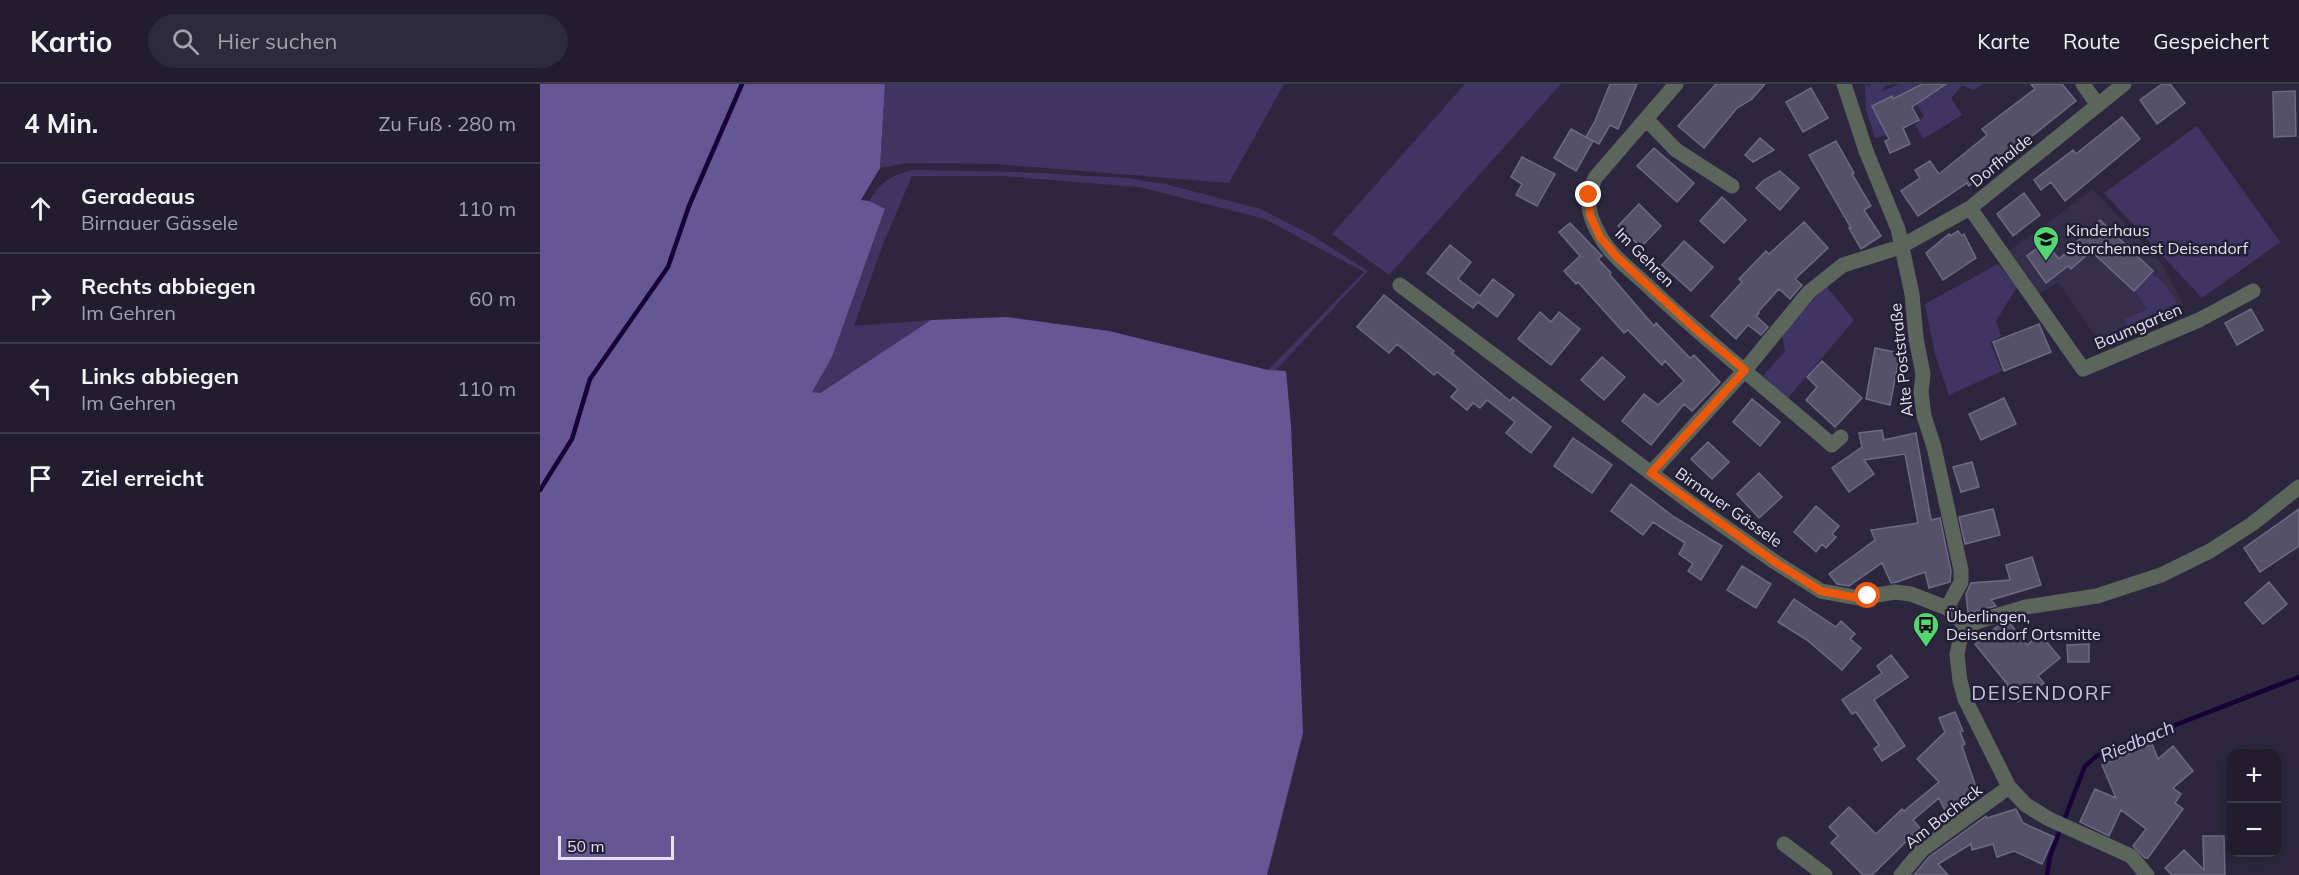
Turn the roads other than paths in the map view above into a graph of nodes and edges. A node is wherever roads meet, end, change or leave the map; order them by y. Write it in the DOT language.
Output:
graph roads {
  1 [pos="1676,84"];
  2 [pos="1844,84"];
  3 [pos="2083,84"];
  4 [pos="2124,84"];
  5 [pos="2097,104"];
  6 [pos="1647,120"];
  7 [pos="1732,186"];
  8 [pos="1970,208"];
  9 [pos="1900,247"];
  10 [pos="1400,285"];
  11 [pos="2253,291"];
  12 [pos="1745,370"];
  13 [pos="1841,437"];
  14 [pos="1651,473"];
  15 [pos="2299,487"];
  16 [pos="1947,608"];
  17 [pos="1967,627"];
  18 [pos="2009,787"];
  19 [pos="1784,844"];
  20 [pos="1826,875"];
  21 [pos="1901,875"];
  22 [pos="2147,875"];
  1 -- 6 [label="street, Im Gehren"];
  2 -- 9 [label="street, Alte Poststraße"];
  3 -- 5 [label="street"];
  4 -- 5 [label="street, Dorfhalde"];
  5 -- 8 [label="street, Dorfhalde"];
  6 -- 7 [label="street"];
  6 -- 12 [label="street, Im Gehren"];
  8 -- 9 [label="street, Dorfhalde"];
  8 -- 11 [label="street, Baumgarten"];
  9 -- 12 [label="street"];
  9 -- 16 [label="street, Alte Poststraße"];
  10 -- 14 [label="street, Birnauer Gässele"];
  12 -- 13 [label="street, Im Gehren"];
  12 -- 14 [label="street"];
  14 -- 16 [label="street, Birnauer Gässele"];
  15 -- 17 [label="street"];
  16 -- 17 [label="street"];
  17 -- 18 [label="street"];
  18 -- 21 [label="street, Am Bacheck"];
  18 -- 22 [label="street"];
  19 -- 20 [label="street"];
}
